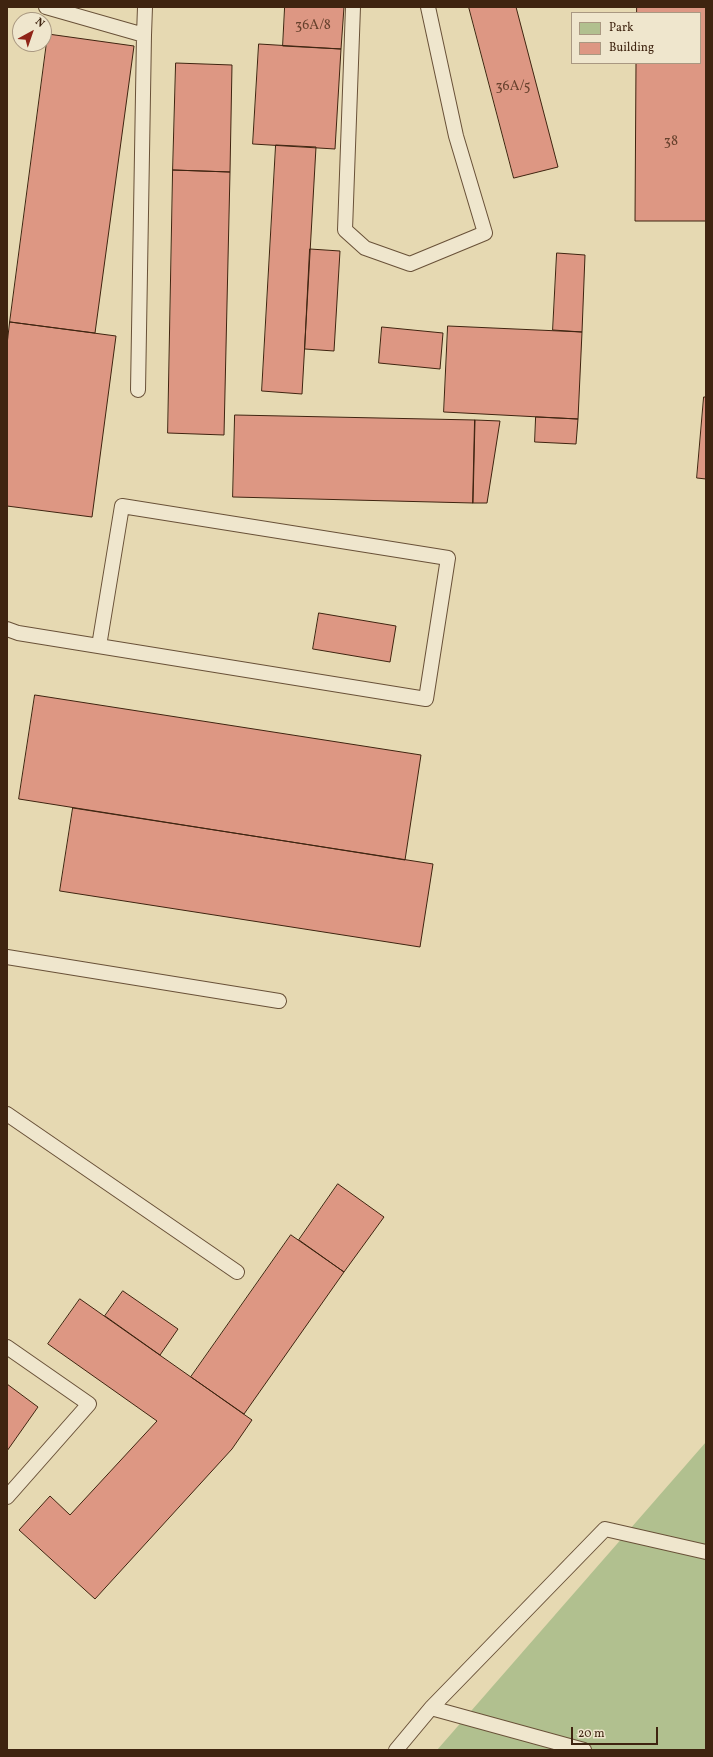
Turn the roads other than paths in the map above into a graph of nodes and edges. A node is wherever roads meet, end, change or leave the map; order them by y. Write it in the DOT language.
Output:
graph roads {
  1 [pos="46,7"];
  2 [pos="145,7"];
  3 [pos="353,7"];
  4 [pos="428,7"];
  5 [pos="144,35"];
  6 [pos="138,390"];
  7 [pos="7,629"];
  8 [pos="99,646"];
  9 [pos="7,957"];
  10 [pos="279,1001"];
  11 [pos="7,1114"];
  12 [pos="237,1272"];
  13 [pos="7,1347"];
  14 [pos="8,1494"];
  15 [pos="706,1552"];
  16 [pos="431,1708"];
  17 [pos="396,1750"];
  18 [pos="584,1750"];
  1 -- 5 [label="lane"];
  2 -- 5 [label="lane"];
  3 -- 4 [label="lane"];
  5 -- 6 [label="lane"];
  7 -- 8 [label="lane"];
  8 -- 8 [label="lane"];
  9 -- 10 [label="lane"];
  11 -- 12 [label="lane"];
  13 -- 14 [label="lane"];
  15 -- 16 [label="lane"];
  16 -- 17 [label="lane"];
  16 -- 18 [label="lane"];
}
